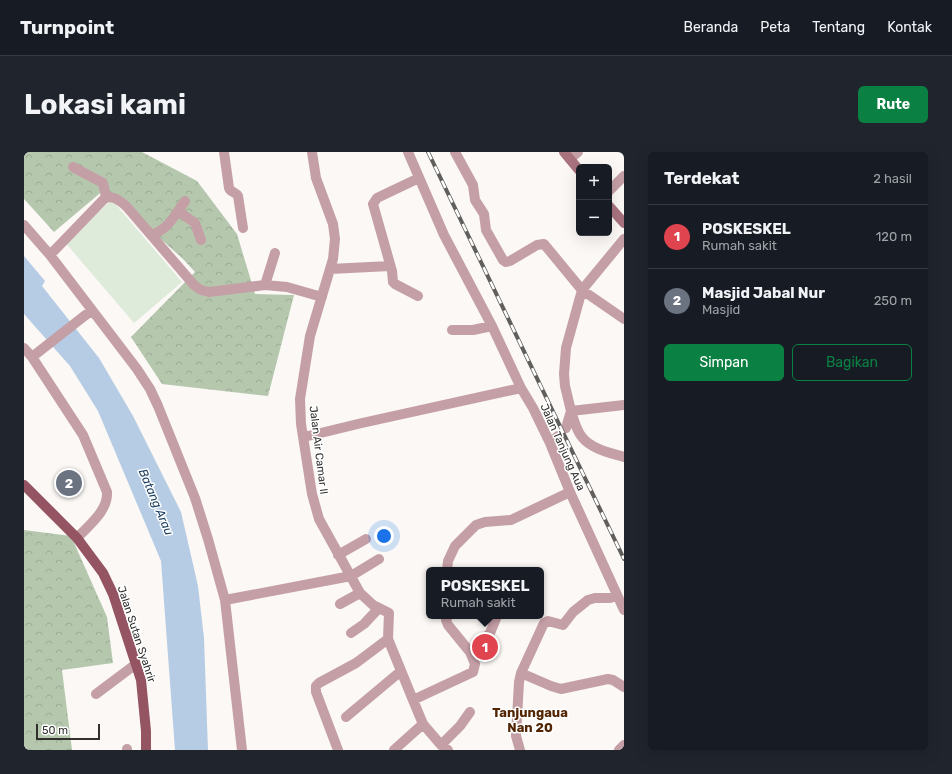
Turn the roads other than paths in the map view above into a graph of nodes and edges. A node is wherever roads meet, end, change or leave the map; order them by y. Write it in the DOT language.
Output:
graph roads {
  1 [pos="224,152"];
  2 [pos="312,152"];
  3 [pos="408,152"];
  4 [pos="455,152"];
  5 [pos="571,154"];
  6 [pos="576,164"];
  7 [pos="73,166"];
  8 [pos="624,176"];
  9 [pos="419,178"];
  10 [pos="612,188"];
  11 [pos="106,197"];
  12 [pos="185,201"];
  13 [pos="612,209"];
  14 [pos="178,211"];
  15 [pos="624,222"];
  16 [pos="24,225"];
  17 [pos="243,228"];
  18 [pos="151,235"];
  19 [pos="201,240"];
  20 [pos="624,240"];
  21 [pos="275,253"];
  22 [pos="50,254"];
  23 [pos="390,266"];
  24 [pos="330,269"];
  25 [pos="265,285"];
  26 [pos="582,290"];
  27 [pos="418,296"];
  28 [pos="322,297"];
  29 [pos="92,310"];
  30 [pos="624,319"];
  31 [pos="492,326"];
  32 [pos="452,330"];
  33 [pos="24,348"];
  34 [pos="32,357"];
  35 [pos="521,388"];
  36 [pos="624,405"];
  37 [pos="571,411"];
  38 [pos="566,428"];
  39 [pos="558,436"];
  40 [pos="304,437"];
  41 [pos="550,443"];
  42 [pos="624,457"];
  43 [pos="24,485"];
  44 [pos="570,492"];
  45 [pos="28,494"];
  46 [pos="77,538"];
  47 [pos="366,538"];
  48 [pos="338,555"];
  49 [pos="379,559"];
  50 [pos="448,567"];
  51 [pos="351,576"];
  52 [pos="360,593"];
  53 [pos="617,596"];
  54 [pos="225,600"];
  55 [pos="340,604"];
  56 [pos="379,608"];
  57 [pos="624,610"];
  58 [pos="447,619"];
  59 [pos="496,619"];
  60 [pos="351,633"];
  61 [pos="388,639"];
  62 [pos="470,652"];
  63 [pos="136,664"];
  64 [pos="401,672"];
  65 [pos="521,673"];
  66 [pos="624,687"];
  67 [pos="96,694"];
  68 [pos="413,700"];
  69 [pos="470,712"];
  70 [pos="346,717"];
  71 [pos="423,724"];
  72 [pos="624,745"];
  73 [pos="445,747"];
  74 [pos="146,750"];
  75 [pos="242,750"];
  76 [pos="338,750"];
  77 [pos="394,750"];
  78 [pos="520,750"];
  79 [pos="619,750"];
  1 -- 17 [label="street"];
  2 -- 24 [label="street, Jalan Air Camar II"];
  3 -- 9 [label="street, Jalan Tanjung Aua"];
  4 -- 26 [label="street"];
  5 -- 6 [label="main road"];
  7 -- 11 [label="street"];
  8 -- 10 [label="street"];
  9 -- 23 [label="street"];
  9 -- 31 [label="street, Jalan Tanjung Aua"];
  11 -- 18 [label="street"];
  11 -- 22 [label="street"];
  12 -- 14 [label="street"];
  13 -- 15 [label="main road"];
  14 -- 18 [label="street"];
  14 -- 19 [label="street"];
  16 -- 22 [label="street"];
  18 -- 25 [label="street"];
  20 -- 26 [label="street"];
  21 -- 25 [label="street"];
  22 -- 29 [label="street"];
  23 -- 24 [label="street"];
  23 -- 27 [label="street"];
  24 -- 28 [label="street, Jalan Air Camar II"];
  25 -- 28 [label="street"];
  26 -- 30 [label="street"];
  26 -- 37 [label="street"];
  28 -- 40 [label="street, Jalan Air Camar II"];
  29 -- 34 [label="street"];
  29 -- 54 [label="street"];
  31 -- 32 [label="street"];
  31 -- 35 [label="street, Jalan Tanjung Aua"];
  33 -- 34 [label="street"];
  34 -- 46 [label="street"];
  35 -- 40 [label="street"];
  35 -- 41 [label="street, Jalan Tanjung Aua"];
  36 -- 37 [label="street"];
  37 -- 38 [label="street"];
  37 -- 42 [label="street"];
  39 -- 41 [label="street"];
  40 -- 48 [label="street, Jalan Air Camar II"];
  41 -- 44 [label="street, Jalan Tanjung Aua"];
  43 -- 45 [label="main road, Jalan Sutan Syahrir"];
  44 -- 50 [label="street"];
  44 -- 53 [label="street, Jalan Tanjung Aua"];
  45 -- 46 [label="main road, Jalan Sutan Syahrir"];
  46 -- 63 [label="main road, Jalan Sutan Syahrir"];
  47 -- 48 [label="street"];
  48 -- 51 [label="street, Jalan Air Camar II"];
  49 -- 51 [label="street"];
  51 -- 52 [label="street, Jalan Air Camar II"];
  51 -- 54 [label="street"];
  52 -- 55 [label="street"];
  52 -- 56 [label="street, Jalan Air Camar II"];
  53 -- 57 [label="street, Jalan Tanjung Aua"];
  53 -- 65 [label="street"];
  54 -- 75 [label="street"];
  56 -- 60 [label="street"];
  56 -- 61 [label="street, Jalan Air Camar II"];
  58 -- 62 [label="street"];
  59 -- 62 [label="street"];
  61 -- 64 [label="street, Jalan Air Camar II"];
  61 -- 76 [label="street"];
  62 -- 68 [label="street"];
  63 -- 67 [label="street"];
  63 -- 74 [label="main road, Jalan Sutan Syahrir"];
  64 -- 68 [label="street, Jalan Air Camar II"];
  64 -- 70 [label="street"];
  65 -- 66 [label="street"];
  65 -- 78 [label="street"];
  68 -- 71 [label="street, Jalan Air Camar II"];
  69 -- 73 [label="street"];
  71 -- 73 [label="street, Jalan Air Camar II"];
  71 -- 77 [label="street"];
  72 -- 79 [label="street"];
}
